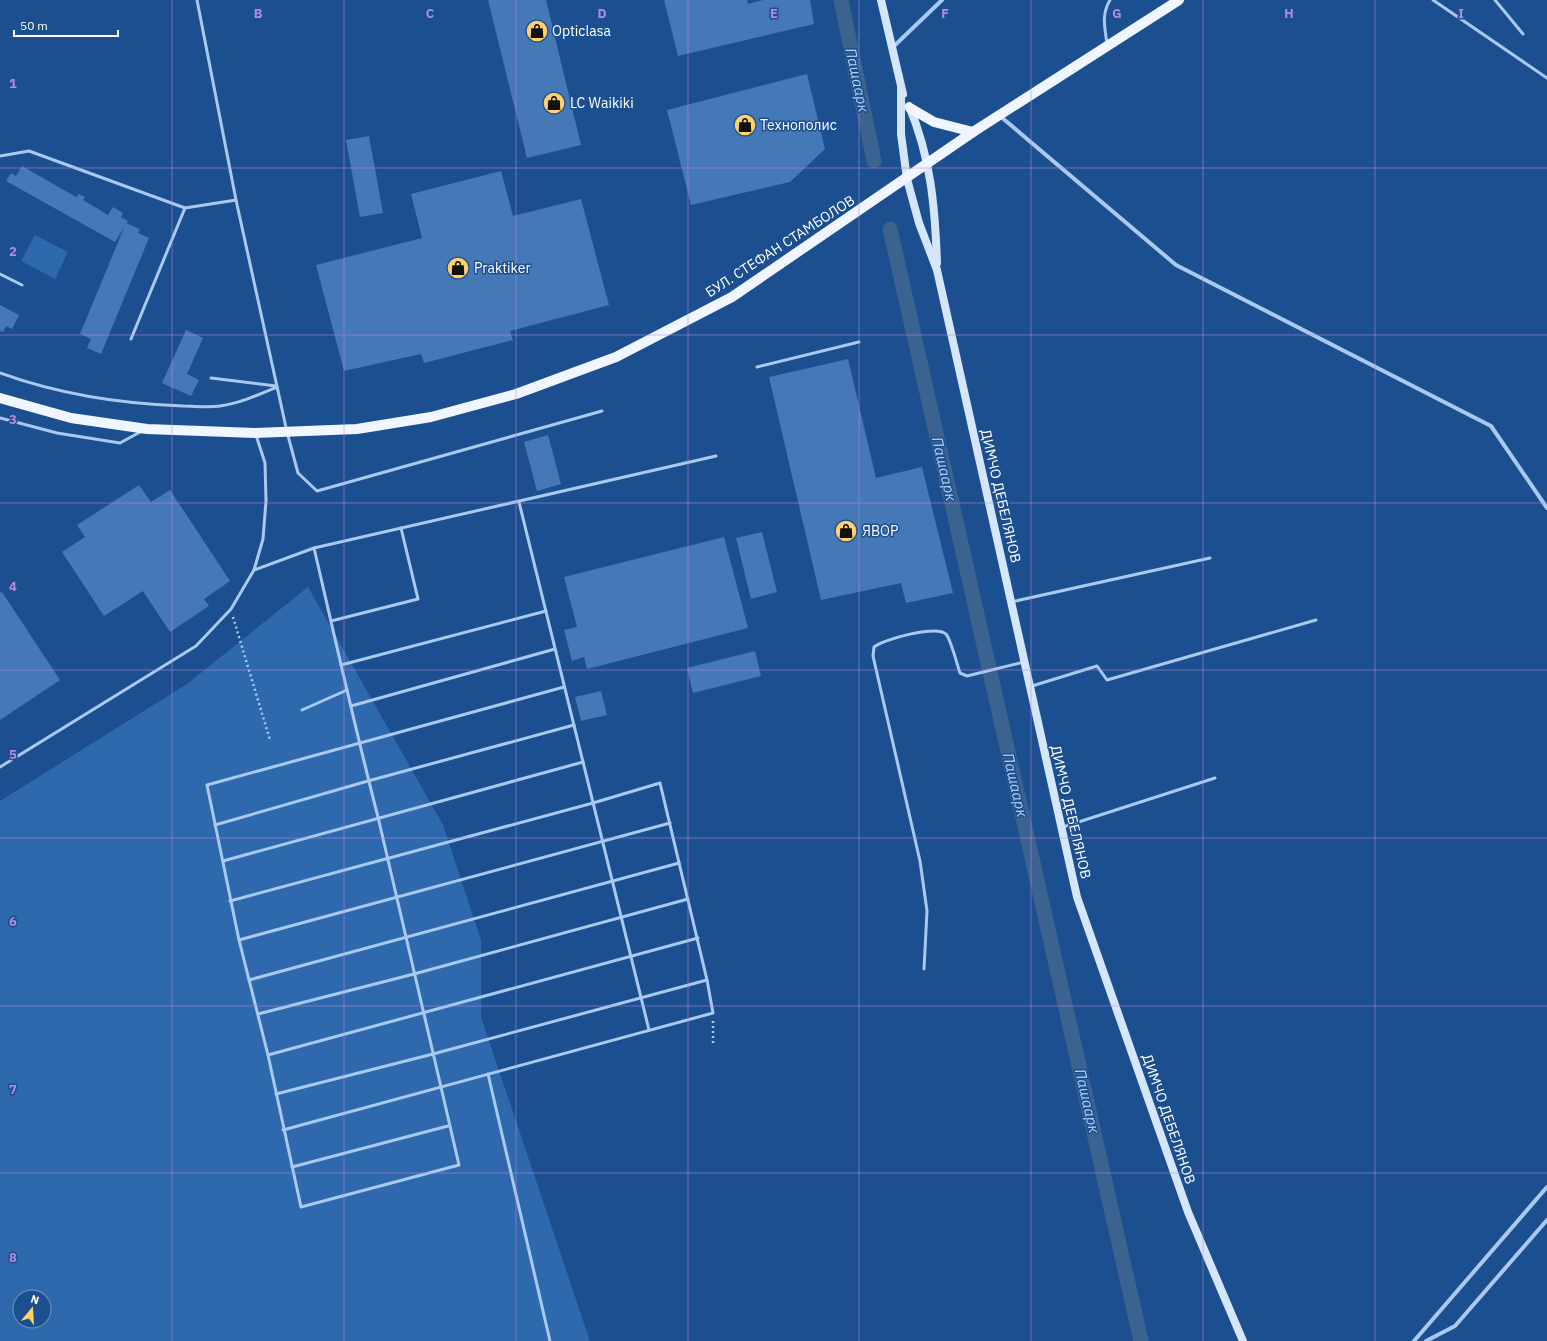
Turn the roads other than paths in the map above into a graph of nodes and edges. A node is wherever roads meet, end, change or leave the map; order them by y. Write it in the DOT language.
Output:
graph roads {
  1 [pos="196,0"];
  2 [pos="881,0"];
  3 [pos="942,0"];
  4 [pos="1110,0"];
  5 [pos="1179,0"];
  6 [pos="1433,0"];
  7 [pos="1495,0"];
  8 [pos="1523,34"];
  9 [pos="1108,46"];
  10 [pos="891,48"];
  11 [pos="1547,78"];
  12 [pos="901,89"];
  13 [pos="910,108"];
  14 [pos="999,116"];
  15 [pos="973,132"];
  16 [pos="0,156"];
  17 [pos="927,164"];
  18 [pos="907,179"];
  19 [pos="236,200"];
  20 [pos="185,208"];
  21 [pos="937,270"];
  22 [pos="0,274"];
  23 [pos="22,285"];
  24 [pos="131,339"];
  25 [pos="859,342"];
  26 [pos="757,367"];
  27 [pos="0,373"];
  28 [pos="211,378"];
  29 [pos="277,387"];
  30 [pos="0,398"];
  31 [pos="602,411"];
  32 [pos="0,418"];
  33 [pos="147,429"];
  34 [pos="287,432"];
  35 [pos="255,433"];
  36 [pos="716,456"];
  37 [pos="519,502"];
  38 [pos="1547,508"];
  39 [pos="401,528"];
  40 [pos="314,548"];
  41 [pos="1210,558"];
  42 [pos="254,570"];
  43 [pos="1011,602"];
  44 [pos="546,611"];
  45 [pos="1316,620"];
  46 [pos="331,622"];
  47 [pos="555,649"];
  48 [pos="1025,662"];
  49 [pos="341,665"];
  50 [pos="1030,686"];
  51 [pos="564,687"];
  52 [pos="347,690"];
  53 [pos="351,706"];
  54 [pos="302,710"];
  55 [pos="574,725"];
  56 [pos="360,743"];
  57 [pos="582,762"];
  58 [pos="0,767"];
  59 [pos="1215,778"];
  60 [pos="368,781"];
  61 [pos="593,803"];
  62 [pos="378,817"];
  63 [pos="670,823"];
  64 [pos="215,826"];
  65 [pos="1061,827"];
  66 [pos="602,843"];
  67 [pos="387,858"];
  68 [pos="222,861"];
  69 [pos="679,863"];
  70 [pos="612,881"];
  71 [pos="396,899"];
  72 [pos="688,899"];
  73 [pos="230,900"];
  74 [pos="621,916"];
  75 [pos="405,938"];
  76 [pos="698,938"];
  77 [pos="239,940"];
  78 [pos="631,958"];
  79 [pos="924,969"];
  80 [pos="414,974"];
  81 [pos="249,980"];
  82 [pos="707,980"];
  83 [pos="641,998"];
  84 [pos="423,1012"];
  85 [pos="258,1014"];
  86 [pos="649,1030"];
  87 [pos="433,1054"];
  88 [pos="268,1055"];
  89 [pos="488,1074"];
  90 [pos="440,1087"];
  91 [pos="276,1094"];
  92 [pos="448,1126"];
  93 [pos="283,1130"];
  94 [pos="292,1167"];
  95 [pos="1547,1187"];
  96 [pos="1547,1220"];
  97 [pos="550,1341"];
  98 [pos="1243,1341"];
  99 [pos="1414,1341"];
  100 [pos="1426,1341"];
  1 -- 19 [label="lane"];
  2 -- 10 [label="street"];
  3 -- 10 [label="street"];
  4 -- 9 [label="lane"];
  5 -- 9 [label="main road, БУЛ. СТЕФАН СТАМБОЛОВ"];
  6 -- 11 [label="lane"];
  7 -- 8 [label="lane"];
  9 -- 14 [label="main road, БУЛ. СТЕФАН СТАМБОЛОВ"];
  10 -- 12 [label="street"];
  12 -- 13 [label="street, ДИМЧО ДЕБЕЛЯНОВ"];
  12 -- 18 [label="street, ДИМЧО ДЕБЕЛЯНОВ"];
  13 -- 15 [label="main road"];
  13 -- 17 [label="street, ДИМЧО ДЕБЕЛЯНОВ"];
  14 -- 15 [label="main road, БУЛ. СТЕФАН СТАМБОЛОВ"];
  14 -- 38 [label="street"];
  15 -- 17 [label="main road, БУЛ. СТЕФАН СТАМБОЛОВ"];
  16 -- 20 [label="lane"];
  17 -- 18 [label="main road, БУЛ. СТЕФАН СТАМБОЛОВ"];
  17 -- 21 [label="street, ДИМЧО ДЕБЕЛЯНОВ"];
  18 -- 21 [label="street, ДИМЧО ДЕБЕЛЯНОВ"];
  18 -- 34 [label="main road, БУЛ. СТЕФАН СТАМБОЛОВ"];
  19 -- 20 [label="lane"];
  19 -- 29 [label="lane"];
  20 -- 24 [label="lane"];
  21 -- 43 [label="street, ДИМЧО ДЕБЕЛЯНОВ"];
  22 -- 23 [label="lane"];
  25 -- 26 [label="lane"];
  27 -- 29 [label="lane"];
  28 -- 29 [label="lane"];
  29 -- 34 [label="lane"];
  30 -- 33 [label="main road, БУЛ. СТЕФАН СТАМБОЛОВ"];
  31 -- 34 [label="lane"];
  32 -- 33 [label="lane"];
  33 -- 35 [label="main road, БУЛ. СТЕФАН СТАМБОЛОВ"];
  34 -- 35 [label="main road, БУЛ. СТЕФАН СТАМБОЛОВ"];
  35 -- 42 [label="lane"];
  36 -- 37 [label="lane"];
  37 -- 39 [label="lane"];
  37 -- 44 [label="lane"];
  39 -- 40 [label="lane"];
  39 -- 46 [label="lane"];
  40 -- 42 [label="lane"];
  40 -- 46 [label="lane"];
  41 -- 43 [label="lane"];
  42 -- 58 [label="lane"];
  43 -- 48 [label="street, ДИМЧО ДЕБЕЛЯНОВ"];
  44 -- 47 [label="lane"];
  44 -- 49 [label="lane"];
  45 -- 50 [label="lane"];
  46 -- 49 [label="lane"];
  47 -- 51 [label="lane"];
  47 -- 53 [label="lane"];
  48 -- 50 [label="street, ДИМЧО ДЕБЕЛЯНОВ"];
  48 -- 79 [label="lane"];
  49 -- 52 [label="lane"];
  50 -- 65 [label="street, ДИМЧО ДЕБЕЛЯНОВ"];
  51 -- 55 [label="lane"];
  51 -- 56 [label="lane"];
  52 -- 53 [label="lane"];
  52 -- 54 [label="lane"];
  53 -- 56 [label="lane"];
  55 -- 57 [label="lane"];
  55 -- 60 [label="lane"];
  56 -- 60 [label="lane"];
  56 -- 64 [label="lane"];
  57 -- 61 [label="lane"];
  57 -- 62 [label="lane"];
  59 -- 65 [label="lane"];
  60 -- 62 [label="lane"];
  60 -- 64 [label="lane"];
  61 -- 63 [label="lane"];
  61 -- 66 [label="lane"];
  61 -- 67 [label="lane"];
  62 -- 67 [label="lane"];
  62 -- 68 [label="lane"];
  63 -- 66 [label="lane"];
  63 -- 69 [label="lane"];
  64 -- 68 [label="lane"];
  65 -- 98 [label="street, ДИМЧО ДЕБЕЛЯНОВ"];
  66 -- 70 [label="lane"];
  66 -- 71 [label="lane"];
  67 -- 71 [label="lane"];
  67 -- 73 [label="lane"];
  68 -- 73 [label="lane"];
  69 -- 70 [label="lane"];
  69 -- 72 [label="lane"];
  70 -- 74 [label="lane"];
  70 -- 75 [label="lane"];
  71 -- 75 [label="lane"];
  71 -- 77 [label="lane"];
  72 -- 74 [label="lane"];
  72 -- 76 [label="lane"];
  73 -- 77 [label="lane"];
  74 -- 78 [label="lane"];
  74 -- 80 [label="lane"];
  75 -- 80 [label="lane"];
  75 -- 81 [label="lane"];
  76 -- 78 [label="lane"];
  76 -- 82 [label="lane"];
  77 -- 81 [label="lane"];
  78 -- 83 [label="lane"];
  78 -- 84 [label="lane"];
  80 -- 84 [label="lane"];
  80 -- 85 [label="lane"];
  81 -- 85 [label="lane"];
  82 -- 83 [label="lane"];
  82 -- 86 [label="lane"];
  83 -- 86 [label="lane"];
  83 -- 87 [label="lane"];
  84 -- 87 [label="lane"];
  84 -- 88 [label="lane"];
  85 -- 88 [label="lane"];
  86 -- 89 [label="lane"];
  87 -- 90 [label="lane"];
  87 -- 91 [label="lane"];
  88 -- 91 [label="lane"];
  89 -- 90 [label="lane"];
  89 -- 97 [label="lane"];
  90 -- 92 [label="lane"];
  90 -- 93 [label="lane"];
  91 -- 93 [label="lane"];
  92 -- 94 [label="lane"];
  92 -- 94 [label="lane"];
  93 -- 94 [label="lane"];
  95 -- 99 [label="street"];
  96 -- 100 [label="street"];
}
